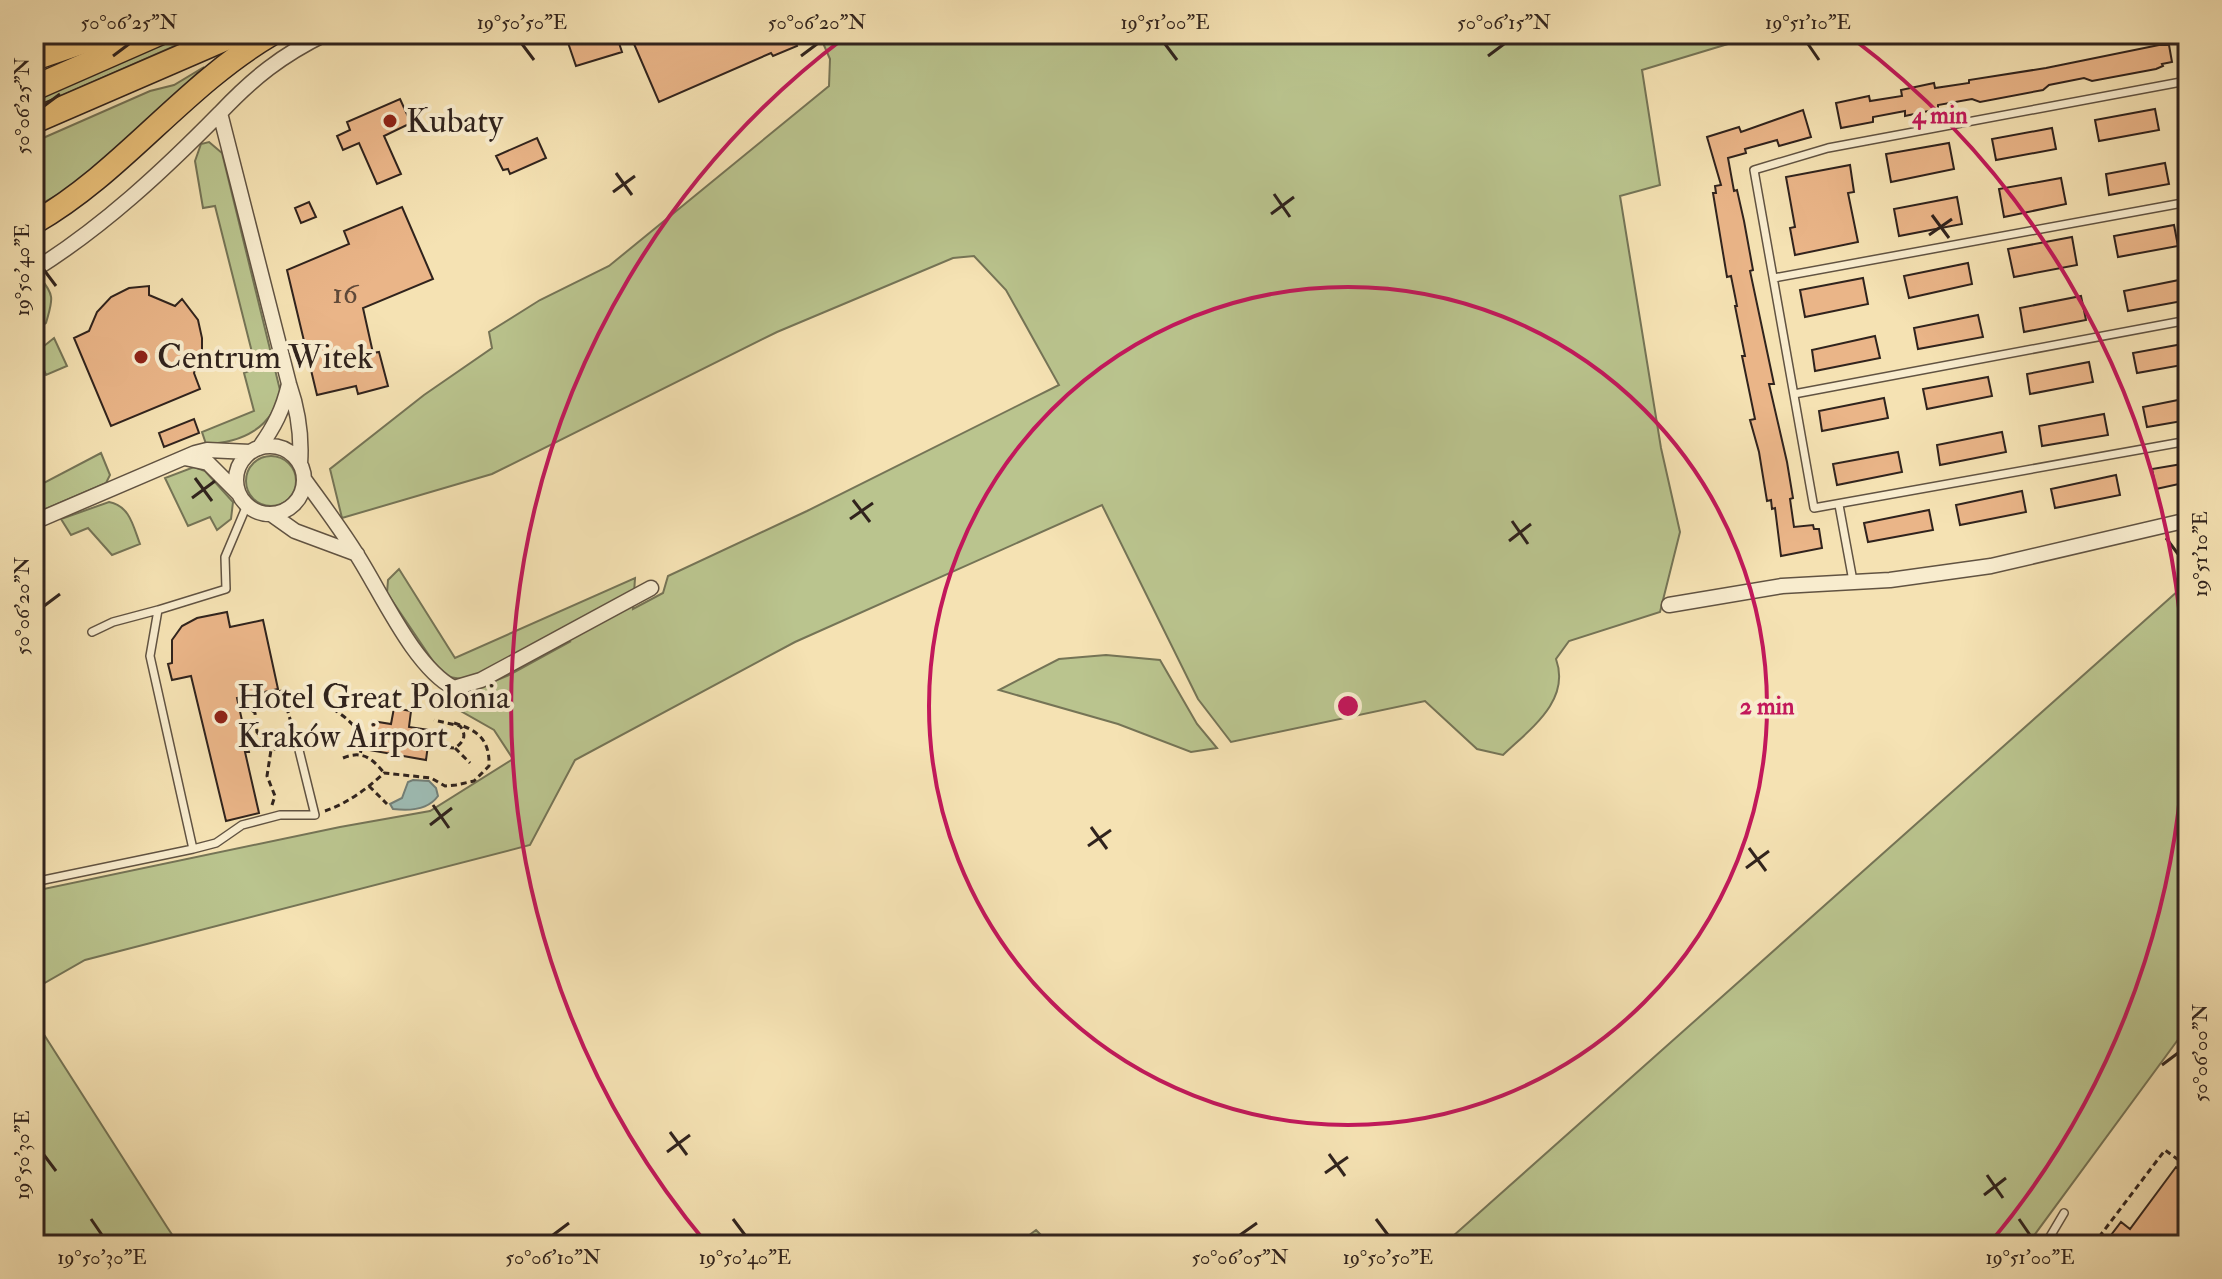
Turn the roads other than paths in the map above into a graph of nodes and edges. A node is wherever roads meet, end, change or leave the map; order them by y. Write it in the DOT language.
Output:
graph roads {
  1 [pos="107,34"];
  2 [pos="157,34"];
  3 [pos="235,34"];
  4 [pos="272,34"];
  5 [pos="325,34"];
  6 [pos="34,59"];
  7 [pos="34,88"];
  8 [pos="220,113"];
  9 [pos="34,121"];
  10 [pos="2188,125"];
  11 [pos="2188,202"];
  12 [pos="34,223"];
  13 [pos="34,270"];
  14 [pos="1774,278"];
  15 [pos="2188,320"];
  16 [pos="289,384"];
  17 [pos="1794,394"];
  18 [pos="2188,441"];
  19 [pos="254,450"];
  20 [pos="185,458"];
  21 [pos="300,464"];
  22 [pos="304,479"];
  23 [pos="244,500"];
  24 [pos="1839,505"];
  25 [pos="271,514"];
  26 [pos="2188,520"];
  27 [pos="34,522"];
  28 [pos="357,554"];
  29 [pos="1853,582"];
  30 [pos="651,588"];
  31 [pos="1669,605"];
  32 [pos="158,610"];
  33 [pos="92,632"];
  34 [pos="296,740"];
  35 [pos="193,849"];
  36 [pos="34,882"];
  37 [pos="2064,1213"];
  38 [pos="2051,1235"];
  39 [pos="2045,1245"];
  40 [pos="2065,1245"];
  1 -- 6 [label="main road"];
  2 -- 7 [label="highway"];
  3 -- 9 [label="highway"];
  4 -- 12 [label="main road"];
  5 -- 8 [label="street"];
  8 -- 13 [label="street"];
  8 -- 16 [label="street"];
  10 -- 14 [label="lane"];
  11 -- 14 [label="lane"];
  14 -- 17 [label="lane"];
  15 -- 17 [label="lane"];
  16 -- 19 [label="street"];
  16 -- 21 [label="street"];
  17 -- 24 [label="lane"];
  18 -- 24 [label="lane"];
  19 -- 20 [label="street"];
  19 -- 21 [label="street"];
  19 -- 23 [label="street"];
  20 -- 23 [label="street"];
  20 -- 27 [label="street"];
  21 -- 22 [label="street"];
  22 -- 25 [label="street"];
  22 -- 28 [label="street"];
  23 -- 25 [label="street"];
  23 -- 32 [label="lane"];
  24 -- 29 [label="lane"];
  25 -- 28 [label="street"];
  26 -- 29 [label="street"];
  28 -- 30 [label="street"];
  29 -- 31 [label="street"];
  32 -- 33 [label="lane"];
  32 -- 35 [label="lane"];
  34 -- 35 [label="lane"];
  35 -- 36 [label="lane"];
  37 -- 38 [label="lane"];
  38 -- 39 [label="lane"];
  38 -- 40 [label="lane"];
}
